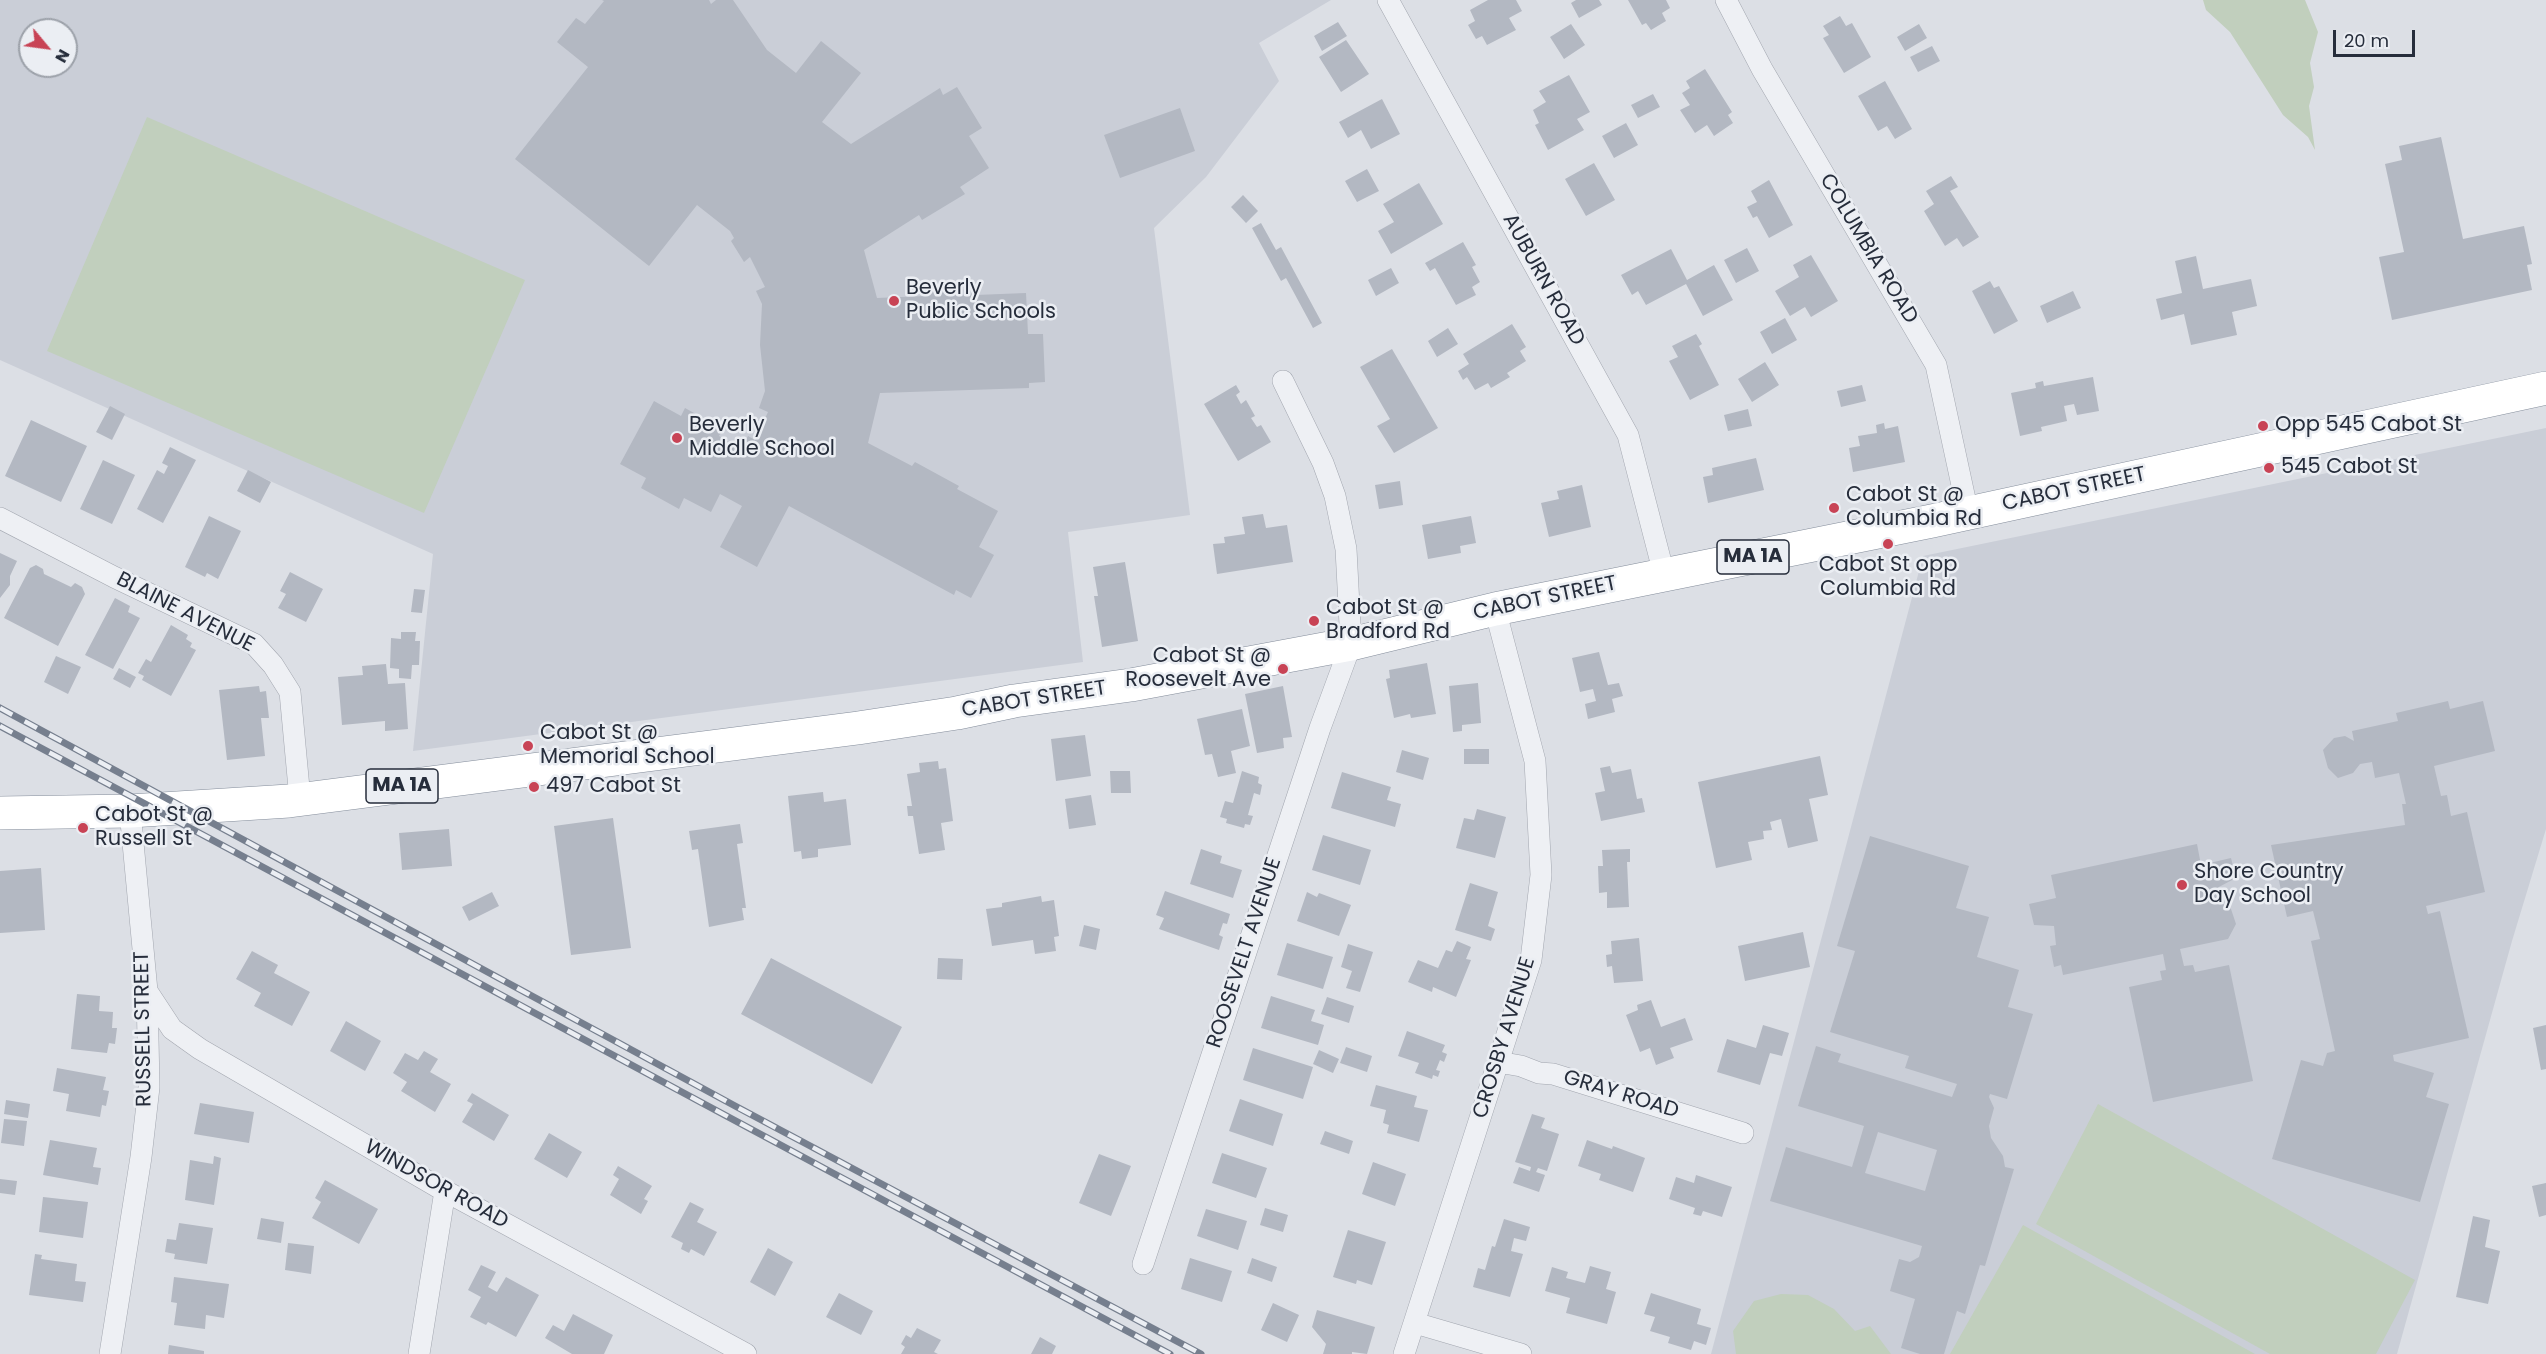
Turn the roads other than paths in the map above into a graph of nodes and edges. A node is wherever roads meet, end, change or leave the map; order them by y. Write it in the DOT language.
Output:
graph roads {
  1 [pos="1388,0"];
  2 [pos="1726,0"];
  3 [pos="1283,381"];
  4 [pos="2546,388"];
  5 [pos="1968,513"];
  6 [pos="0,518"];
  7 [pos="1664,574"];
  8 [pos="1495,609"];
  9 [pos="1351,644"];
  10 [pos="300,799"];
  11 [pos="130,811"];
  12 [pos="0,813"];
  13 [pos="147,991"];
  14 [pos="1498,1062"];
  15 [pos="1743,1133"];
  16 [pos="445,1191"];
  17 [pos="1143,1264"];
  18 [pos="1415,1323"];
  19 [pos="110,1354"];
  20 [pos="419,1354"];
  21 [pos="746,1354"];
  22 [pos="1404,1354"];
  23 [pos="1521,1354"];
  1 -- 7 [label="street, AUBURN ROAD"];
  2 -- 5 [label="street, COLUMBIA ROAD"];
  3 -- 9 [label="street"];
  4 -- 5 [label="highway, CABOT STREET / MA 1A"];
  5 -- 7 [label="highway, CABOT STREET / MA 1A"];
  6 -- 10 [label="street, BLAINE AVENUE"];
  7 -- 8 [label="highway, CABOT STREET / MA 1A"];
  8 -- 9 [label="highway, CABOT STREET / MA 1A"];
  8 -- 14 [label="street, CROSBY AVENUE"];
  9 -- 10 [label="highway, CABOT STREET / MA 1A"];
  9 -- 17 [label="street, ROOSEVELT AVENUE"];
  10 -- 11 [label="highway, CABOT STREET / MA 1A"];
  11 -- 12 [label="highway, CABOT STREET / MA 1A"];
  11 -- 13 [label="street, RUSSELL STREET"];
  13 -- 16 [label="street, WINDSOR ROAD"];
  13 -- 19 [label="street, RUSSELL STREET"];
  14 -- 15 [label="street, GRAY ROAD"];
  14 -- 18 [label="street, CROSBY AVENUE"];
  16 -- 20 [label="street"];
  16 -- 21 [label="street, WINDSOR ROAD"];
  18 -- 22 [label="street, CROSBY AVENUE"];
  18 -- 23 [label="street"];
}
